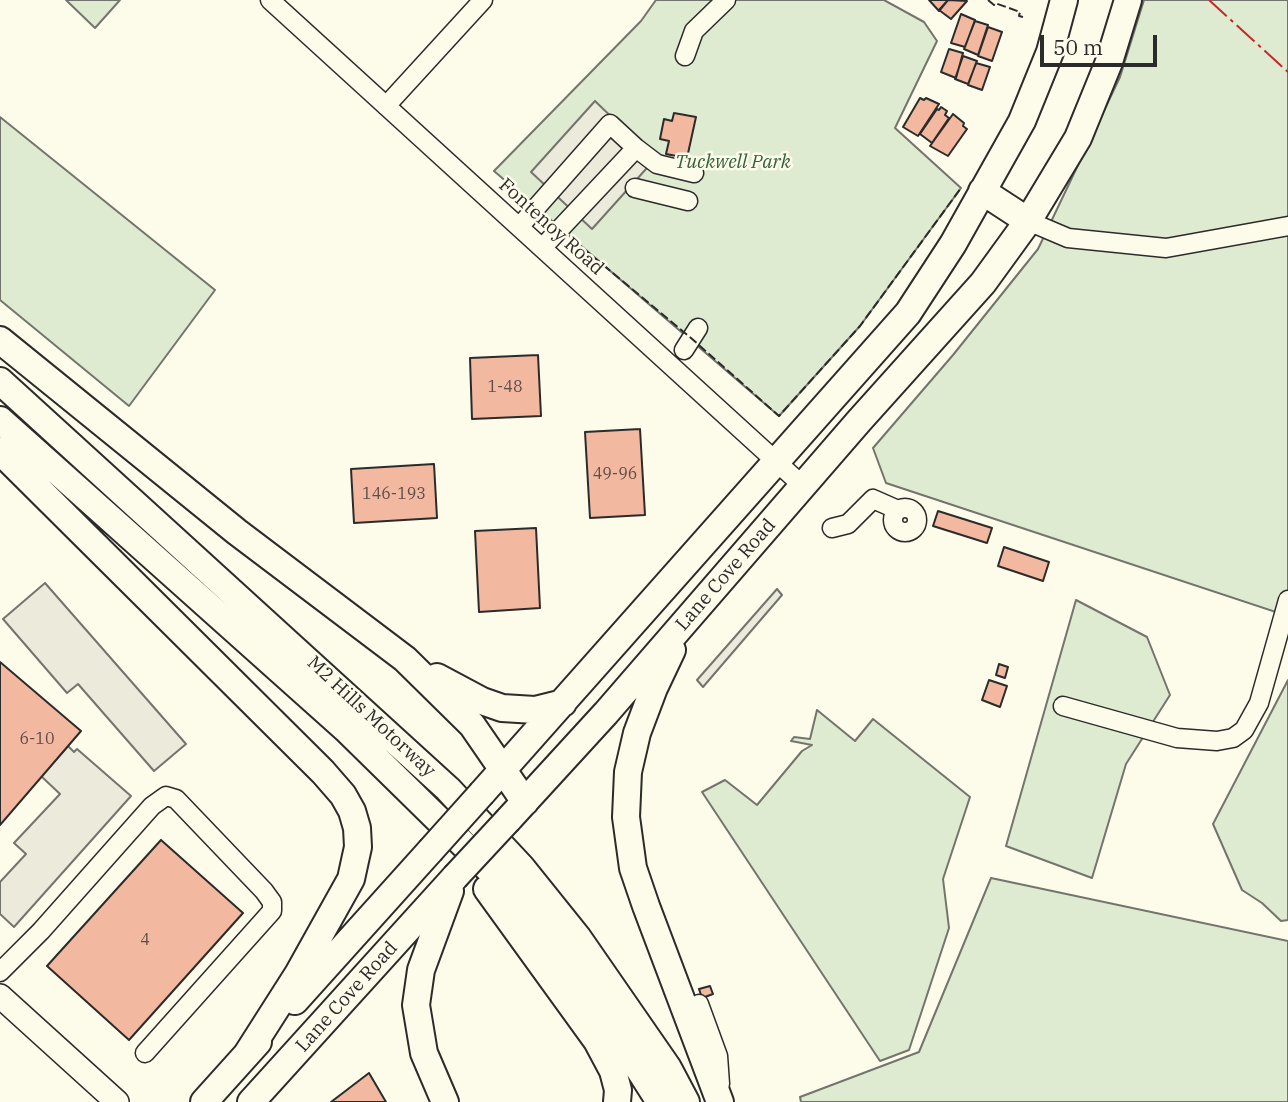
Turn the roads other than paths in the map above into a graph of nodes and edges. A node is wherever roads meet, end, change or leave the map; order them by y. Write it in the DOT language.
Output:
graph roads {
  1 [pos="270,0"];
  2 [pos="483,0"];
  3 [pos="726,0"];
  4 [pos="1064,0"];
  5 [pos="1128,0"];
  6 [pos="685,56"];
  7 [pos="386,106"];
  8 [pos="636,148"];
  9 [pos="694,173"];
  10 [pos="635,188"];
  11 [pos="982,191"];
  12 [pos="688,201"];
  13 [pos="1028,220"];
  14 [pos="1288,226"];
  15 [pos="519,227"];
  16 [pos="542,248"];
  17 [pos="698,328"];
  18 [pos="0,340"];
  19 [pos="684,350"];
  20 [pos="0,381"];
  21 [pos="0,420"];
  22 [pos="0,451"];
  23 [pos="778,462"];
  24 [pos="803,486"];
  25 [pos="898,510"];
  26 [pos="832,528"];
  27 [pos="1288,600"];
  28 [pos="687,620"];
  29 [pos="405,659"];
  30 [pos="563,703"];
  31 [pos="1063,706"];
  32 [pos="502,770"];
  33 [pos="517,811"];
  34 [pos="448,828"];
  35 [pos="455,877"];
  36 [pos="0,972"];
  37 [pos="0,996"];
  38 [pos="699,1004"];
  39 [pos="145,1053"];
  40 [pos="247,1054"];
  41 [pos="117,1102"];
  42 [pos="204,1102"];
  43 [pos="251,1102"];
  44 [pos="445,1102"];
  45 [pos="617,1102"];
  46 [pos="660,1102"];
  47 [pos="686,1102"];
  48 [pos="720,1102"];
  1 -- 7 [label="street, Fontenoy Road"];
  2 -- 7 [label="street"];
  3 -- 6 [label="street"];
  4 -- 11 [label="highway, Lane Cove Road"];
  5 -- 13 [label="highway, Lane Cove Road"];
  7 -- 15 [label="street, Fontenoy Road"];
  8 -- 9 [label="street"];
  8 -- 15 [label="street"];
  8 -- 16 [label="street"];
  10 -- 12 [label="street"];
  11 -- 13 [label="highway"];
  11 -- 23 [label="highway, Lane Cove Road"];
  13 -- 14 [label="street"];
  13 -- 24 [label="highway, Lane Cove Road"];
  15 -- 16 [label="street, Fontenoy Road"];
  16 -- 23 [label="street, Fontenoy Road"];
  17 -- 19 [label="street"];
  18 -- 29 [label="highway"];
  20 -- 47 [label="highway, M2 Hills Motorway"];
  21 -- 34 [label="highway, M2 Hills Motorway"];
  22 -- 40 [label="highway"];
  23 -- 24 [label="street, Fontenoy Road"];
  23 -- 30 [label="highway, Lane Cove Road"];
  24 -- 28 [label="highway, Lane Cove Road"];
  25 -- 26 [label="street"];
  27 -- 31 [label="street"];
  28 -- 33 [label="highway, Lane Cove Road"];
  28 -- 48 [label="highway"];
  29 -- 30 [label="highway"];
  29 -- 32 [label="highway"];
  30 -- 32 [label="highway, Lane Cove Road"];
  32 -- 33 [label="highway"];
  32 -- 40 [label="highway, Lane Cove Road, bridge"];
  33 -- 35 [label="highway, Lane Cove Road, bridge"];
  34 -- 45 [label="highway"];
  34 -- 46 [label="highway, M2 Hills Motorway"];
  35 -- 43 [label="highway, Lane Cove Road"];
  35 -- 44 [label="highway"];
  36 -- 39 [label="street"];
  37 -- 41 [label="main road"];
  38 -- 48 [label="street"];
  40 -- 42 [label="highway, Lane Cove Road"];
}
